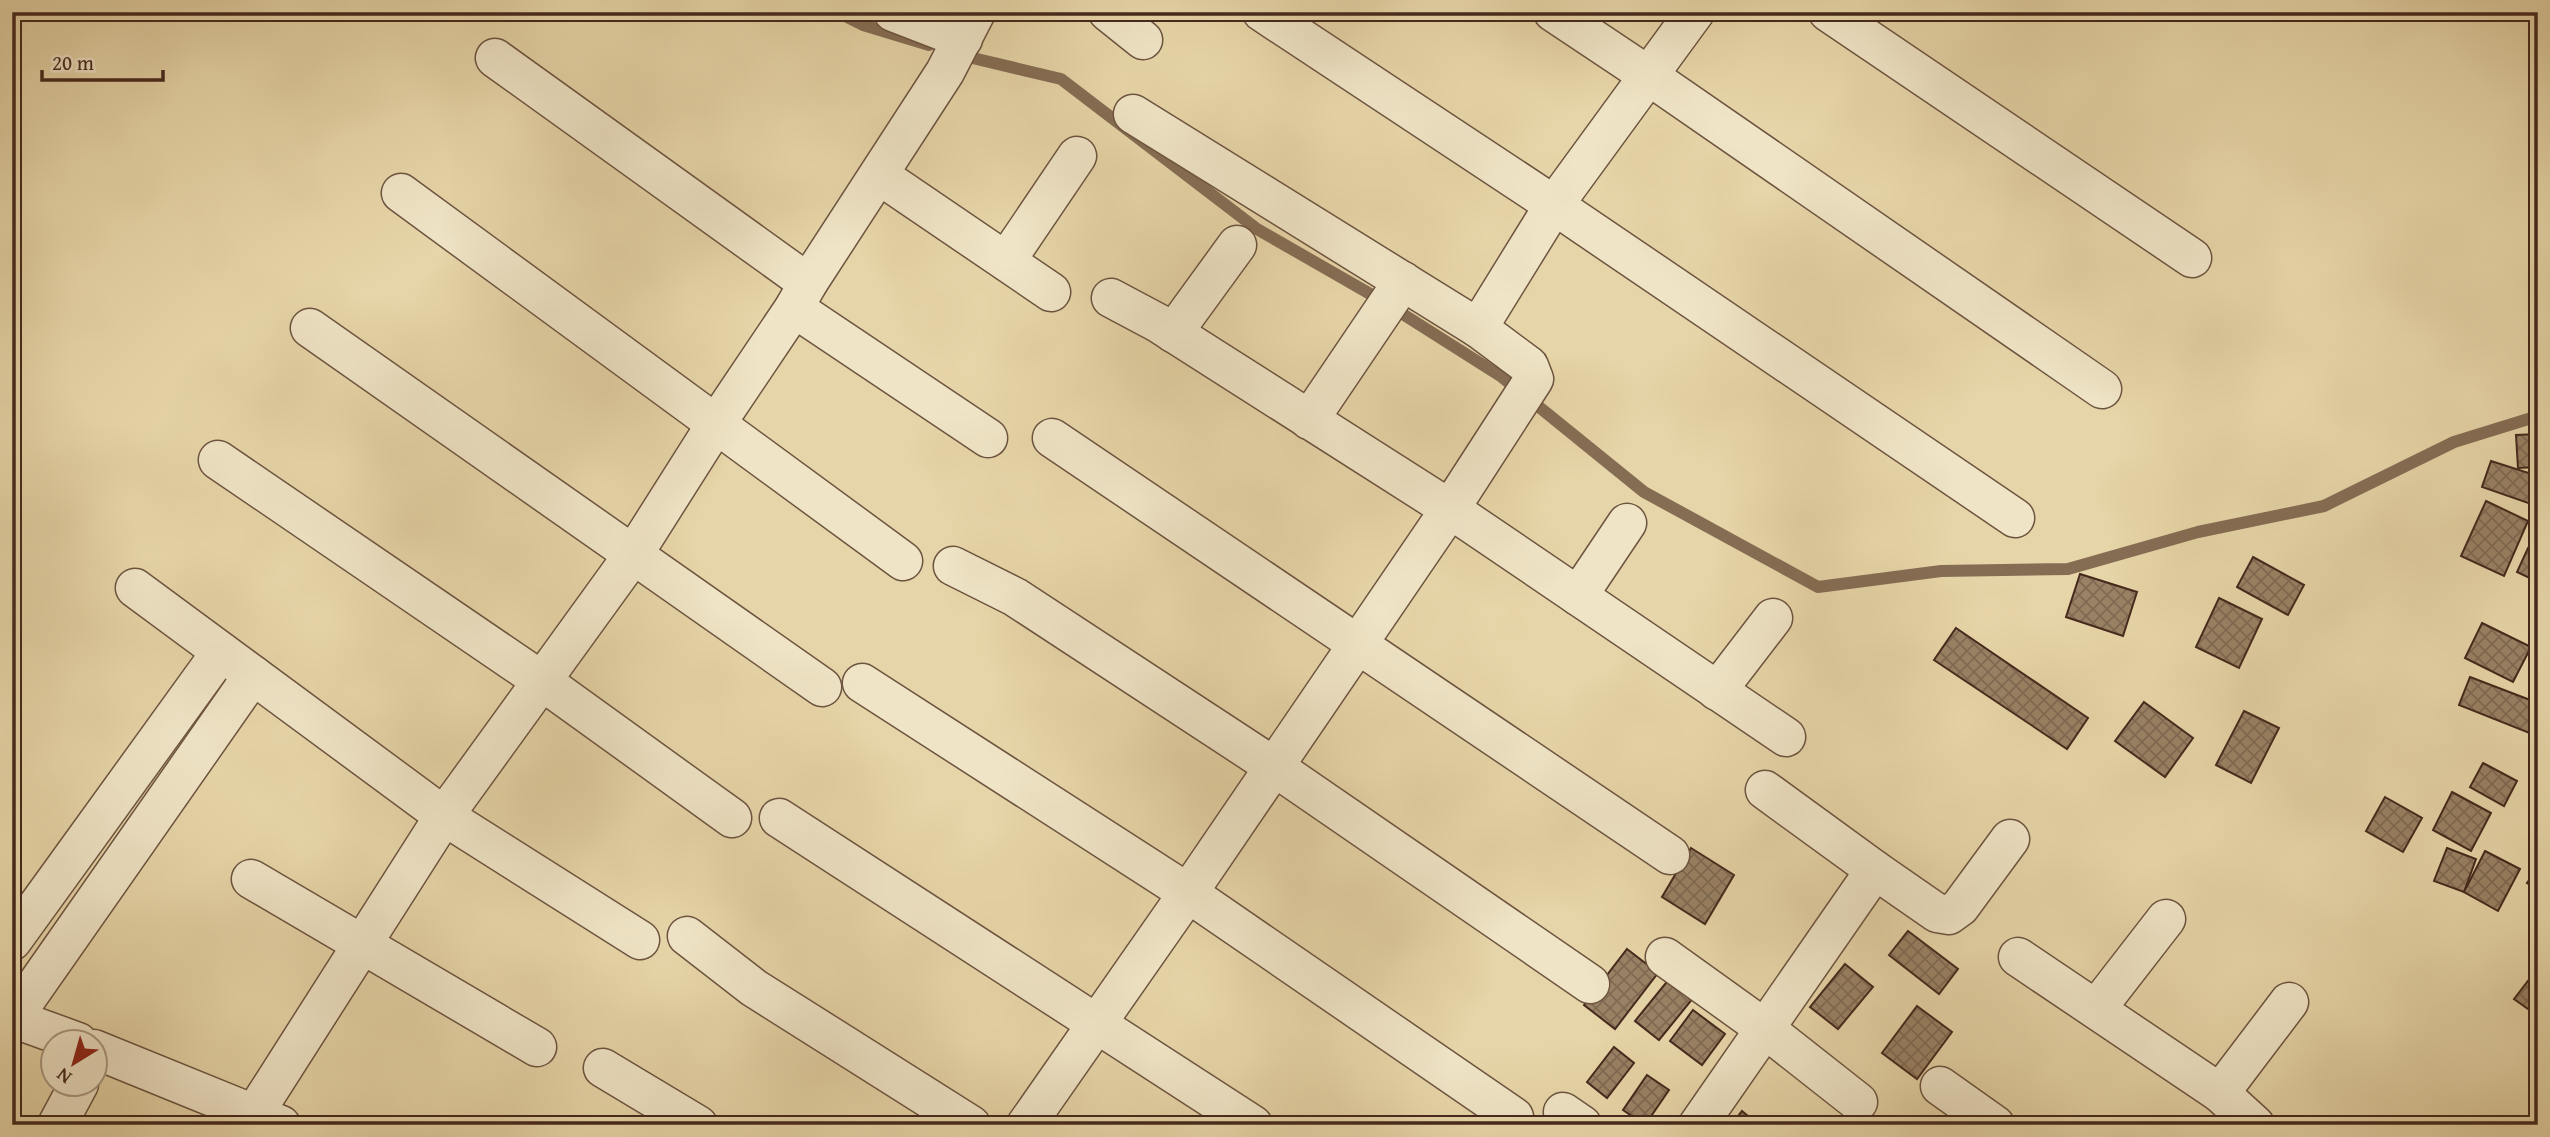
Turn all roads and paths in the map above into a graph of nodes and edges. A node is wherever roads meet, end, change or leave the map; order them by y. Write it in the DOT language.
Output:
graph roads {
  1 [pos="893,12"];
  2 [pos="1108,12"];
  3 [pos="1262,12"];
  4 [pos="1553,12"];
  5 [pos="1695,12"];
  6 [pos="1828,12"];
  7 [pos="970,26"];
  8 [pos="1143,40"];
  9 [pos="495,58"];
  10 [pos="1649,76"];
  11 [pos="1132,114"];
  12 [pos="1077,156"];
  13 [pos="878,175"];
  14 [pos="401,193"];
  15 [pos="1554,205"];
  16 [pos="1237,245"];
  17 [pos="2192,258"];
  18 [pos="1006,261"];
  19 [pos="1398,289"];
  20 [pos="1051,292"];
  21 [pos="801,296"];
  22 [pos="1111,298"];
  23 [pos="310,328"];
  24 [pos="1478,328"];
  25 [pos="1173,333"];
  26 [pos="2102,389"];
  27 [pos="1309,420"];
  28 [pos="716,424"];
  29 [pos="988,438"];
  30 [pos="1052,438"];
  31 [pos="218,460"];
  32 [pos="1450,509"];
  33 [pos="2015,518"];
  34 [pos="1628,523"];
  35 [pos="633,555"];
  36 [pos="903,561"];
  37 [pos="953,566"];
  38 [pos="135,589"];
  39 [pos="1577,596"];
  40 [pos="1773,618"];
  41 [pos="1357,642"];
  42 [pos="220,652"];
  43 [pos="253,675"];
  44 [pos="542,681"];
  45 [pos="862,683"];
  46 [pos="822,687"];
  47 [pos="1717,691"];
  48 [pos="1786,737"];
  49 [pos="1273,766"];
  50 [pos="1765,790"];
  51 [pos="443,816"];
  52 [pos="733,817"];
  53 [pos="779,817"];
  54 [pos="2010,839"];
  55 [pos="1670,855"];
  56 [pos="1875,870"];
  57 [pos="251,879"];
  58 [pos="1188,893"];
  59 [pos="2166,919"];
  60 [pos="687,936"];
  61 [pos="640,940"];
  62 [pos="12,942"];
  63 [pos="363,944"];
  64 [pos="1665,957"];
  65 [pos="2018,957"];
  66 [pos="1590,984"];
  67 [pos="2288,1002"];
  68 [pos="2096,1008"];
  69 [pos="12,1018"];
  70 [pos="1097,1023"];
  71 [pos="1764,1028"];
  72 [pos="38,1029"];
  73 [pos="537,1047"];
  74 [pos="108,1057"];
  75 [pos="603,1068"];
  76 [pos="1940,1086"];
  77 [pos="2220,1093"];
  78 [pos="71,1098"];
  79 [pos="1858,1102"];
  80 [pos="1514,1117"];
  81 [pos="261,1121"];
  82 [pos="57,1125"];
  83 [pos="698,1125"];
  84 [pos="971,1125"];
  85 [pos="1026,1125"];
  86 [pos="1253,1125"];
  87 [pos="1698,1125"];
  88 [pos="1995,1125"];
  89 [pos="2255,1125"];
  1 -- 7 [label="street"];
  2 -- 8 [label="street"];
  3 -- 15 [label="street"];
  4 -- 10 [label="street"];
  5 -- 10 [label="street"];
  6 -- 17 [label="street"];
  7 -- 13 [label="street"];
  9 -- 21 [label="street"];
  10 -- 15 [label="street"];
  10 -- 26 [label="street"];
  11 -- 19 [label="street"];
  12 -- 18 [label="street"];
  13 -- 18 [label="street"];
  13 -- 21 [label="street"];
  14 -- 28 [label="street"];
  15 -- 24 [label="street"];
  15 -- 33 [label="street"];
  16 -- 25 [label="street"];
  18 -- 20 [label="street"];
  19 -- 24 [label="street"];
  19 -- 27 [label="street"];
  21 -- 28 [label="street"];
  21 -- 29 [label="street"];
  22 -- 25 [label="street"];
  23 -- 35 [label="street"];
  24 -- 32 [label="street"];
  25 -- 27 [label="street"];
  27 -- 32 [label="street"];
  28 -- 35 [label="street"];
  28 -- 36 [label="street"];
  30 -- 41 [label="street"];
  31 -- 44 [label="street"];
  32 -- 39 [label="street"];
  32 -- 41 [label="street"];
  34 -- 39 [label="street"];
  35 -- 44 [label="street"];
  35 -- 46 [label="street"];
  37 -- 49 [label="street"];
  38 -- 42 [label="street"];
  39 -- 47 [label="street"];
  40 -- 47 [label="street"];
  41 -- 49 [label="street"];
  41 -- 55 [label="street"];
  42 -- 43 [label="street"];
  42 -- 62 [label="street"];
  43 -- 51 [label="street"];
  43 -- 69 [label="street"];
  44 -- 51 [label="street"];
  44 -- 52 [label="street"];
  45 -- 58 [label="street"];
  47 -- 48 [label="street"];
  49 -- 58 [label="street"];
  49 -- 66 [label="street"];
  50 -- 56 [label="street"];
  51 -- 61 [label="street"];
  51 -- 63 [label="street"];
  53 -- 70 [label="street"];
  54 -- 56 [label="street"];
  56 -- 71 [label="street"];
  57 -- 63 [label="street"];
  58 -- 70 [label="street"];
  58 -- 80 [label="street"];
  59 -- 68 [label="street"];
  60 -- 84 [label="street"];
  63 -- 73 [label="street"];
  63 -- 81 [label="street"];
  64 -- 71 [label="street"];
  65 -- 68 [label="street"];
  67 -- 77 [label="street"];
  68 -- 77 [label="street"];
  69 -- 72 [label="street"];
  70 -- 85 [label="street"];
  70 -- 86 [label="street"];
  71 -- 79 [label="street"];
  71 -- 87 [label="street"];
  74 -- 81 [label="street"];
  75 -- 83 [label="street"];
  76 -- 88 [label="street"];
  77 -- 89 [label="street"];
  78 -- 82 [label="street"];
}
